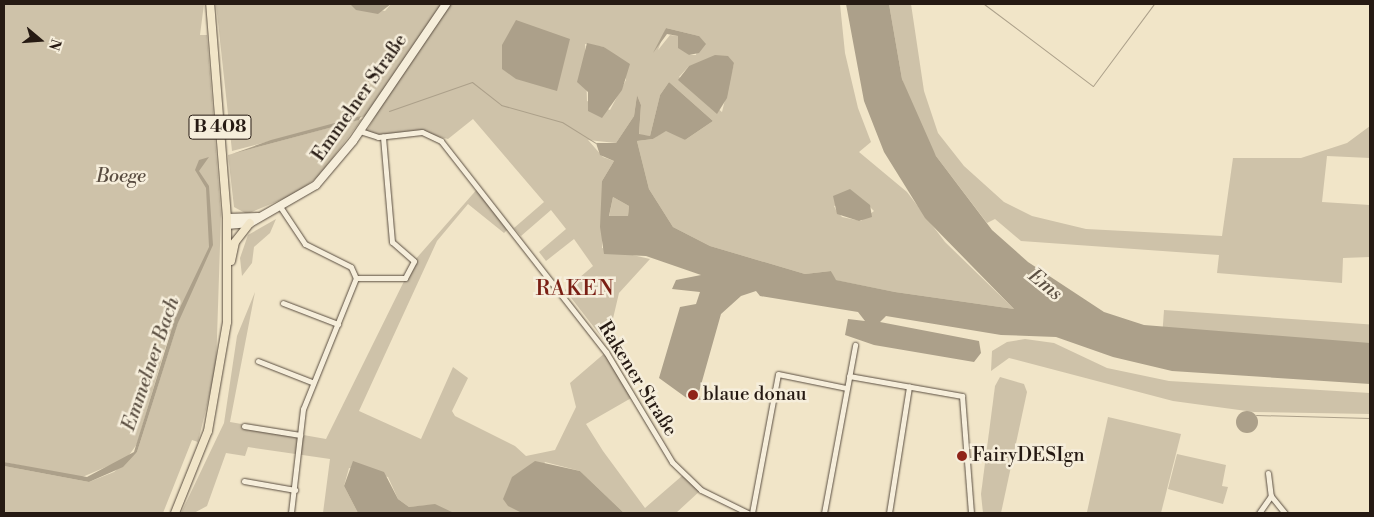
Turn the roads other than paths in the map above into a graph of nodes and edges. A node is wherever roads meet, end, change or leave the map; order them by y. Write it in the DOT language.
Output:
graph roads {
  1 [pos="210,4"];
  2 [pos="446,4"];
  3 [pos="360,131"];
  4 [pos="383,136"];
  5 [pos="281,208"];
  6 [pos="265,216"];
  7 [pos="227,222"];
  8 [pos="250,223"];
  9 [pos="356,278"];
  10 [pos="229,286"];
  11 [pos="284,303"];
  12 [pos="338,324"];
  13 [pos="855,345"];
  14 [pos="258,361"];
  15 [pos="849,376"];
  16 [pos="312,382"];
  17 [pos="910,387"];
  18 [pos="846,388"];
  19 [pos="244,426"];
  20 [pos="300,435"];
  21 [pos="1268,473"];
  22 [pos="244,481"];
  23 [pos="295,490"];
  24 [pos="1271,496"];
  25 [pos="175,513"];
  26 [pos="291,513"];
  27 [pos="748,513"];
  28 [pos="752,513"];
  29 [pos="824,513"];
  30 [pos="889,513"];
  31 [pos="971,513"];
  32 [pos="1259,513"];
  33 [pos="1284,513"];
  1 -- 7 [label="main road, B 408"];
  2 -- 3 [label="street, Emmelner Straße"];
  3 -- 4 [label="street, Rakener Straße"];
  3 -- 5 [label="street, Emmelner Straße"];
  4 -- 9 [label="street"];
  4 -- 27 [label="street, Rakener Straße"];
  5 -- 6 [label="street, Emmelner Straße"];
  5 -- 9 [label="street"];
  6 -- 7 [label="street, Emmelner Straße"];
  6 -- 8 [label="street, Emmelner Straße"];
  7 -- 8 [label="street, Emmelner Straße"];
  7 -- 10 [label="main road, B 408"];
  8 -- 10 [label="main road"];
  9 -- 12 [label="street"];
  10 -- 25 [label="main road, B 408"];
  11 -- 12 [label="street"];
  12 -- 16 [label="street"];
  13 -- 15 [label="street"];
  14 -- 16 [label="street"];
  15 -- 17 [label="street"];
  15 -- 18 [label="street"];
  16 -- 20 [label="street"];
  17 -- 30 [label="street"];
  17 -- 31 [label="street"];
  18 -- 28 [label="street"];
  18 -- 29 [label="street"];
  19 -- 20 [label="street"];
  20 -- 23 [label="street"];
  21 -- 24 [label="street"];
  22 -- 23 [label="street"];
  23 -- 26 [label="street"];
  24 -- 32 [label="street"];
  24 -- 33 [label="street"];
}
